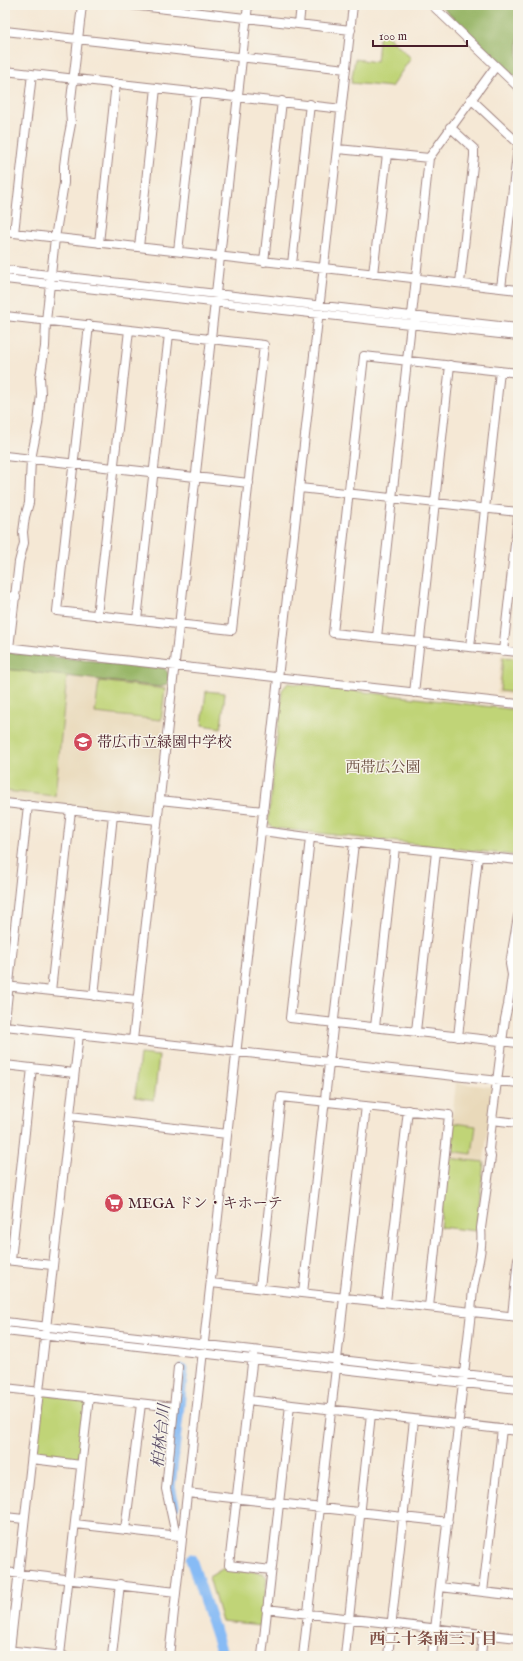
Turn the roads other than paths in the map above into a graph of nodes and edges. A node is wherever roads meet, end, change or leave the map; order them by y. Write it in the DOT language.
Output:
graph roads {
  1 [pos="82,5"];
  2 [pos="131,5"];
  3 [pos="248,5"];
  4 [pos="301,5"];
  5 [pos="354,5"];
  6 [pos="432,5"];
  7 [pos="165,7"];
  8 [pos="205,9"];
  9 [pos="247,18"];
  10 [pos="299,24"];
  11 [pos="350,30"];
  12 [pos="5,31"];
  13 [pos="78,39"];
  14 [pos="243,58"];
  15 [pos="496,66"];
  16 [pos="346,69"];
  17 [pos="5,71"];
  18 [pos="32,74"];
  19 [pos="74,78"];
  20 [pos="116,83"];
  21 [pos="518,87"];
  22 [pos="156,88"];
  23 [pos="196,92"];
  24 [pos="238,96"];
  25 [pos="471,99"];
  26 [pos="282,102"];
  27 [pos="310,104"];
  28 [pos="342,109"];
  29 [pos="450,127"];
  30 [pos="518,143"];
  31 [pos="518,147"];
  32 [pos="338,149"];
  33 [pos="387,154"];
  34 [pos="429,158"];
  35 [pos="5,232"];
  36 [pos="14,233"];
  37 [pos="55,238"];
  38 [pos="99,243"];
  39 [pos="139,247"];
  40 [pos="178,251"];
  41 [pos="221,256"];
  42 [pos="264,262"];
  43 [pos="292,264"];
  44 [pos="324,268"];
  45 [pos="5,270"];
  46 [pos="373,274"];
  47 [pos="51,275"];
  48 [pos="417,278"];
  49 [pos="5,279"];
  50 [pos="460,283"];
  51 [pos="50,284"];
  52 [pos="502,288"];
  53 [pos="518,290"];
  54 [pos="216,298"];
  55 [pos="320,309"];
  56 [pos="5,316"];
  57 [pos="412,320"];
  58 [pos="46,321"];
  59 [pos="89,325"];
  60 [pos="518,328"];
  61 [pos="129,330"];
  62 [pos="169,334"];
  63 [pos="518,336"];
  64 [pos="211,339"];
  65 [pos="407,360"];
  66 [pos="450,365"];
  67 [pos="500,371"];
  68 [pos="518,372"];
  69 [pos="5,456"];
  70 [pos="31,458"];
  71 [pos="74,463"];
  72 [pos="114,468"];
  73 [pos="154,472"];
  74 [pos="196,477"];
  75 [pos="249,483"];
  76 [pos="300,488"];
  77 [pos="349,494"];
  78 [pos="392,499"];
  79 [pos="435,503"];
  80 [pos="485,509"];
  81 [pos="518,512"];
  82 [pos="518,517"];
  83 [pos="5,596"];
  84 [pos="16,597"];
  85 [pos="97,616"];
  86 [pos="137,620"];
  87 [pos="179,625"];
  88 [pos="377,637"];
  89 [pos="420,642"];
  90 [pos="470,647"];
  91 [pos="7,648"];
  92 [pos="503,651"];
  93 [pos="518,652"];
  94 [pos="175,666"];
  95 [pos="278,678"];
  96 [pos="414,693"];
  97 [pos="518,704"];
  98 [pos="160,800"];
  99 [pos="5,803"];
  100 [pos="28,805"];
  101 [pos="71,810"];
  102 [pos="264,811"];
  103 [pos="113,815"];
  104 [pos="158,820"];
  105 [pos="262,831"];
  106 [pos="310,838"];
  107 [pos="354,843"];
  108 [pos="395,847"];
  109 [pos="436,852"];
  110 [pos="478,856"];
  111 [pos="518,860"];
  112 [pos="518,916"];
  113 [pos="7,986"];
  114 [pos="51,991"];
  115 [pos="94,996"];
  116 [pos="138,1000"];
  117 [pos="5,1021"];
  118 [pos="333,1022"];
  119 [pos="5,1026"];
  120 [pos="375,1027"];
  121 [pos="416,1031"];
  122 [pos="79,1034"];
  123 [pos="458,1037"];
  124 [pos="133,1040"];
  125 [pos="502,1041"];
  126 [pos="518,1043"];
  127 [pos="236,1052"];
  128 [pos="329,1062"];
  129 [pos="5,1065"];
  130 [pos="32,1068"];
  131 [pos="74,1074"];
  132 [pos="497,1081"];
  133 [pos="518,1083"];
  134 [pos="325,1101"];
  135 [pos="366,1106"];
  136 [pos="408,1110"];
  137 [pos="70,1116"];
  138 [pos="492,1120"];
  139 [pos="518,1123"];
  140 [pos="227,1134"];
  141 [pos="518,1259"];
  142 [pos="8,1260"];
  143 [pos="52,1265"];
  144 [pos="211,1283"];
  145 [pos="260,1288"];
  146 [pos="303,1293"];
  147 [pos="345,1298"];
  148 [pos="386,1302"];
  149 [pos="428,1307"];
  150 [pos="470,1312"];
  151 [pos="515,1316"];
  152 [pos="5,1322"];
  153 [pos="46,1327"];
  154 [pos="5,1331"];
  155 [pos="45,1336"];
  156 [pos="204,1344"];
  157 [pos="254,1350"];
  158 [pos="203,1353"];
  159 [pos="337,1359"];
  160 [pos="253,1360"];
  161 [pos="178,1367"];
  162 [pos="336,1368"];
  163 [pos="464,1374"];
  164 [pos="518,1380"];
  165 [pos="463,1383"];
  166 [pos="5,1388"];
  167 [pos="518,1389"];
  168 [pos="40,1392"];
  169 [pos="89,1397"];
  170 [pos="248,1400"];
  171 [pos="141,1404"];
  172 [pos="290,1405"];
  173 [pos="174,1407"];
  174 [pos="331,1409"];
  175 [pos="372,1414"];
  176 [pos="414,1420"];
  177 [pos="459,1424"];
  178 [pos="502,1429"];
  179 [pos="518,1431"];
  180 [pos="32,1459"];
  181 [pos="81,1465"];
  182 [pos="187,1493"];
  183 [pos="237,1498"];
  184 [pos="278,1503"];
  185 [pos="319,1507"];
  186 [pos="362,1512"];
  187 [pos="5,1517"];
  188 [pos="403,1517"];
  189 [pos="24,1520"];
  190 [pos="448,1522"];
  191 [pos="75,1524"];
  192 [pos="125,1530"];
  193 [pos="179,1536"];
  194 [pos="271,1570"];
  195 [pos="5,1572"];
  196 [pos="18,1573"];
  197 [pos="69,1579"];
  198 [pos="120,1584"];
  199 [pos="440,1587"];
  200 [pos="176,1592"];
  201 [pos="483,1592"];
  202 [pos="518,1596"];
  203 [pos="266,1609"];
  204 [pos="308,1614"];
  205 [pos="350,1618"];
  206 [pos="392,1623"];
  207 [pos="436,1628"];
  208 [pos="483,1634"];
  209 [pos="518,1638"];
  210 [pos="7,1650"];
  211 [pos="60,1656"];
  212 [pos="65,1656"];
  213 [pos="112,1656"];
  214 [pos="169,1656"];
  215 [pos="262,1656"];
  216 [pos="304,1656"];
  217 [pos="345,1656"];
  218 [pos="388,1656"];
  219 [pos="432,1656"];
  220 [pos="481,1656"];
  1 -- 13 [label="street"];
  2 -- 7 [label="street"];
  3 -- 9 [label="street"];
  4 -- 10 [label="street"];
  5 -- 11 [label="street"];
  6 -- 15 [label="street"];
  7 -- 8 [label="street"];
  8 -- 9 [label="street"];
  9 -- 10 [label="street"];
  9 -- 14 [label="street"];
  10 -- 11 [label="street"];
  11 -- 16 [label="street"];
  12 -- 13 [label="street"];
  13 -- 14 [label="street"];
  13 -- 19 [label="street"];
  14 -- 16 [label="street"];
  14 -- 24 [label="street"];
  15 -- 21 [label="street"];
  15 -- 25 [label="street"];
  16 -- 28 [label="street"];
  17 -- 18 [label="street"];
  18 -- 19 [label="street"];
  18 -- 36 [label="street"];
  19 -- 20 [label="street"];
  19 -- 37 [label="street"];
  20 -- 22 [label="street"];
  20 -- 38 [label="street"];
  22 -- 23 [label="street"];
  22 -- 39 [label="street"];
  23 -- 24 [label="street"];
  23 -- 40 [label="street"];
  24 -- 26 [label="street"];
  24 -- 41 [label="street"];
  25 -- 29 [label="street"];
  25 -- 30 [label="street"];
  26 -- 27 [label="street"];
  26 -- 42 [label="street"];
  27 -- 28 [label="street"];
  27 -- 43 [label="street"];
  28 -- 32 [label="street"];
  29 -- 34 [label="street"];
  29 -- 50 [label="street"];
  31 -- 52 [label="street"];
  32 -- 33 [label="street"];
  32 -- 44 [label="street"];
  33 -- 34 [label="street"];
  33 -- 46 [label="street"];
  34 -- 48 [label="street"];
  35 -- 36 [label="street"];
  36 -- 37 [label="street"];
  37 -- 38 [label="street"];
  37 -- 47 [label="street"];
  38 -- 39 [label="street"];
  39 -- 40 [label="street"];
  40 -- 41 [label="street"];
  41 -- 42 [label="street"];
  41 -- 54 [label="street"];
  42 -- 43 [label="street"];
  43 -- 44 [label="street"];
  44 -- 46 [label="street"];
  44 -- 55 [label="street"];
  45 -- 47 [label="street"];
  46 -- 48 [label="street"];
  47 -- 51 [label="street"];
  47 -- 54 [label="street"];
  48 -- 50 [label="street"];
  48 -- 57 [label="street"];
  49 -- 51 [label="street"];
  50 -- 52 [label="street"];
  51 -- 54 [label="street"];
  51 -- 58 [label="street"];
  52 -- 53 [label="street"];
  54 -- 55 [label="street"];
  54 -- 64 [label="street"];
  55 -- 57 [label="street"];
  55 -- 76 [label="street"];
  56 -- 58 [label="street"];
  57 -- 60 [label="street"];
  57 -- 63 [label="street"];
  57 -- 65 [label="street"];
  58 -- 59 [label="street"];
  58 -- 70 [label="street"];
  59 -- 61 [label="street"];
  59 -- 71 [label="street"];
  61 -- 62 [label="street"];
  61 -- 72 [label="street"];
  62 -- 64 [label="street"];
  62 -- 73 [label="street"];
  64 -- 74 [label="street"];
  64 -- 75 [label="street"];
  65 -- 66 [label="street"];
  65 -- 77 [label="street"];
  65 -- 78 [label="street"];
  66 -- 67 [label="street"];
  66 -- 79 [label="street"];
  67 -- 68 [label="street"];
  67 -- 80 [label="street"];
  69 -- 70 [label="street"];
  70 -- 71 [label="street"];
  70 -- 84 [label="street"];
  71 -- 72 [label="street"];
  71 -- 85 [label="street"];
  72 -- 73 [label="street"];
  72 -- 85 [label="street"];
  73 -- 74 [label="street"];
  73 -- 86 [label="street"];
  74 -- 75 [label="street"];
  74 -- 87 [label="street"];
  75 -- 87 [label="street"];
  76 -- 77 [label="street"];
  76 -- 95 [label="street"];
  77 -- 78 [label="street"];
  77 -- 88 [label="street"];
  78 -- 79 [label="street"];
  78 -- 88 [label="street"];
  79 -- 80 [label="street"];
  79 -- 89 [label="street"];
  80 -- 81 [label="street"];
  80 -- 90 [label="street"];
  82 -- 92 [label="street"];
  83 -- 84 [label="street"];
  84 -- 91 [label="street"];
  85 -- 86 [label="street"];
  86 -- 87 [label="street"];
  87 -- 94 [label="street"];
  88 -- 89 [label="street"];
  89 -- 90 [label="street"];
  89 -- 96 [label="street"];
  90 -- 92 [label="street"];
  91 -- 94 [label="street"];
  92 -- 93 [label="street"];
  94 -- 95 [label="street"];
  94 -- 98 [label="street"];
  95 -- 96 [label="street"];
  95 -- 102 [label="street"];
  96 -- 97 [label="street"];
  98 -- 102 [label="street"];
  98 -- 104 [label="street"];
  99 -- 100 [label="street"];
  100 -- 101 [label="street"];
  100 -- 113 [label="street"];
  101 -- 103 [label="street"];
  101 -- 114 [label="street"];
  102 -- 105 [label="street"];
  103 -- 104 [label="street"];
  103 -- 115 [label="street"];
  104 -- 116 [label="street"];
  105 -- 106 [label="street"];
  105 -- 127 [label="street"];
  106 -- 107 [label="street"];
  106 -- 118 [label="street"];
  107 -- 108 [label="street"];
  107 -- 118 [label="street"];
  108 -- 109 [label="street"];
  108 -- 120 [label="street"];
  109 -- 110 [label="street"];
  109 -- 121 [label="street"];
  110 -- 111 [label="street"];
  110 -- 123 [label="street"];
  112 -- 125 [label="street"];
  113 -- 114 [label="street"];
  113 -- 117 [label="street"];
  114 -- 115 [label="street"];
  115 -- 116 [label="street"];
  116 -- 124 [label="street"];
  118 -- 120 [label="street"];
  118 -- 128 [label="street"];
  119 -- 122 [label="street"];
  120 -- 121 [label="street"];
  121 -- 123 [label="street"];
  122 -- 124 [label="street"];
  122 -- 131 [label="street"];
  123 -- 125 [label="street"];
  124 -- 127 [label="street"];
  125 -- 126 [label="street"];
  125 -- 132 [label="street"];
  127 -- 128 [label="street"];
  127 -- 140 [label="street"];
  128 -- 132 [label="street"];
  128 -- 134 [label="street"];
  129 -- 130 [label="street"];
  130 -- 131 [label="street"];
  130 -- 142 [label="street"];
  131 -- 137 [label="street"];
  132 -- 133 [label="street"];
  132 -- 138 [label="street"];
  134 -- 135 [label="street"];
  134 -- 145 [label="street"];
  134 -- 146 [label="street"];
  135 -- 136 [label="street"];
  135 -- 147 [label="street"];
  136 -- 148 [label="street"];
  136 -- 149 [label="street"];
  137 -- 140 [label="street"];
  137 -- 143 [label="street"];
  138 -- 139 [label="street"];
  138 -- 150 [label="street"];
  140 -- 144 [label="street"];
  141 -- 151 [label="street"];
  142 -- 143 [label="street"];
  143 -- 153 [label="street"];
  144 -- 145 [label="street"];
  144 -- 156 [label="street"];
  145 -- 146 [label="street"];
  146 -- 147 [label="street"];
  147 -- 148 [label="street"];
  147 -- 159 [label="street"];
  148 -- 149 [label="street"];
  149 -- 150 [label="street"];
  150 -- 151 [label="street"];
  150 -- 163 [label="street"];
  152 -- 153 [label="street"];
  153 -- 155 [label="street"];
  153 -- 156 [label="street"];
  154 -- 155 [label="street"];
  155 -- 158 [label="street"];
  155 -- 168 [label="street"];
  156 -- 157 [label="street"];
  156 -- 158 [label="street"];
  157 -- 159 [label="street"];
  157 -- 160 [label="street"];
  158 -- 160 [label="street"];
  158 -- 182 [label="street"];
  159 -- 162 [label="street"];
  159 -- 163 [label="street"];
  160 -- 162 [label="street"];
  160 -- 170 [label="street"];
  161 -- 173 [label="street"];
  162 -- 165 [label="street"];
  162 -- 174 [label="street"];
  163 -- 164 [label="street"];
  163 -- 165 [label="street"];
  165 -- 167 [label="street"];
  165 -- 177 [label="street"];
  166 -- 168 [label="street"];
  168 -- 169 [label="street"];
  168 -- 180 [label="street"];
  169 -- 171 [label="street"];
  169 -- 181 [label="street"];
  170 -- 172 [label="street"];
  170 -- 183 [label="street"];
  171 -- 173 [label="street"];
  171 -- 192 [label="street"];
  172 -- 174 [label="street"];
  172 -- 184 [label="street"];
  173 -- 193 [label="street"];
  174 -- 175 [label="street"];
  174 -- 185 [label="street"];
  175 -- 176 [label="street"];
  175 -- 186 [label="street"];
  176 -- 177 [label="street"];
  176 -- 188 [label="street"];
  177 -- 178 [label="street"];
  177 -- 190 [label="street"];
  178 -- 179 [label="street"];
  178 -- 201 [label="street"];
  180 -- 181 [label="street"];
  180 -- 189 [label="street"];
  181 -- 191 [label="street"];
  182 -- 183 [label="street"];
  182 -- 193 [label="street"];
  183 -- 184 [label="street"];
  183 -- 194 [label="street"];
  184 -- 185 [label="street"];
  184 -- 194 [label="street"];
  185 -- 186 [label="street"];
  185 -- 204 [label="street"];
  186 -- 188 [label="street"];
  186 -- 205 [label="street"];
  187 -- 189 [label="street"];
  188 -- 190 [label="street"];
  188 -- 206 [label="street"];
  189 -- 196 [label="street"];
  190 -- 199 [label="street"];
  191 -- 192 [label="street"];
  191 -- 197 [label="street"];
  192 -- 193 [label="street"];
  193 -- 200 [label="street"];
  194 -- 203 [label="street"];
  195 -- 196 [label="street"];
  196 -- 197 [label="street"];
  196 -- 210 [label="street"];
  197 -- 198 [label="street"];
  197 -- 211 [label="street"];
  198 -- 200 [label="street"];
  198 -- 213 [label="street"];
  199 -- 201 [label="street"];
  199 -- 207 [label="street"];
  200 -- 214 [label="street"];
  201 -- 202 [label="street"];
  203 -- 204 [label="street"];
  203 -- 215 [label="street"];
  204 -- 205 [label="street"];
  204 -- 216 [label="street"];
  205 -- 206 [label="street"];
  205 -- 217 [label="street"];
  206 -- 207 [label="street"];
  206 -- 218 [label="street"];
  207 -- 208 [label="street"];
  207 -- 219 [label="street"];
  208 -- 209 [label="street"];
  208 -- 220 [label="street"];
  210 -- 211 [label="street"];
  211 -- 212 [label="street"];
}
